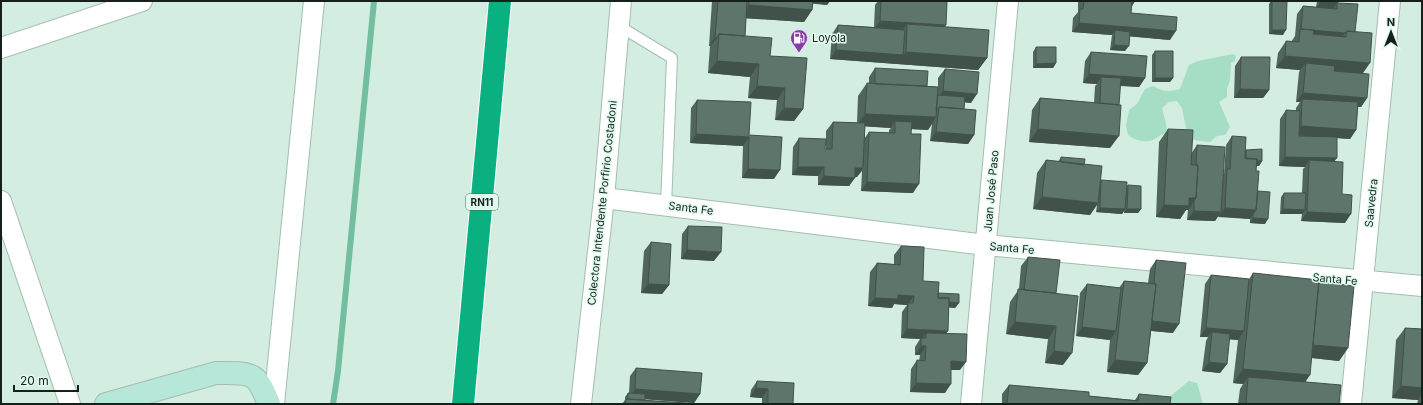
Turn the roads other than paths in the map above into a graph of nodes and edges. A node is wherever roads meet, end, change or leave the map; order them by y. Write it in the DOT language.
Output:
graph roads {
  1 [pos="142,1"];
  2 [pos="314,1"];
  3 [pos="500,1"];
  4 [pos="621,1"];
  5 [pos="1008,1"];
  6 [pos="1390,1"];
  7 [pos="619,26"];
  8 [pos="1,48"];
  9 [pos="604,198"];
  10 [pos="1,201"];
  11 [pos="666,205"];
  12 [pos="986,245"];
  13 [pos="1363,281"];
  14 [pos="1422,286"];
  15 [pos="70,404"];
  16 [pos="106,404"];
  17 [pos="269,404"];
  18 [pos="274,404"];
  19 [pos="463,404"];
  20 [pos="581,404"];
  21 [pos="971,404"];
  22 [pos="1351,404"];
  1 -- 8 [label="street"];
  2 -- 18 [label="street"];
  3 -- 19 [label="highway, RN11"];
  4 -- 7 [label="street, Colectora Intendente Porfirio Costadoni"];
  5 -- 12 [label="street, Juan José Paso"];
  6 -- 13 [label="street, Saavedra"];
  7 -- 9 [label="street, Colectora Intendente Porfirio Costadoni"];
  7 -- 11 [label="lane"];
  9 -- 11 [label="street, Santa Fe"];
  9 -- 20 [label="street, Colectora Intendente Porfirio Costadoni"];
  10 -- 15 [label="street"];
  11 -- 12 [label="street, Santa Fe"];
  12 -- 13 [label="street, Santa Fe"];
  12 -- 21 [label="street, Juan José Paso"];
  13 -- 14 [label="street, Santa Fe"];
  13 -- 22 [label="street, Saavedra"];
  16 -- 17 [label="street"];
}
